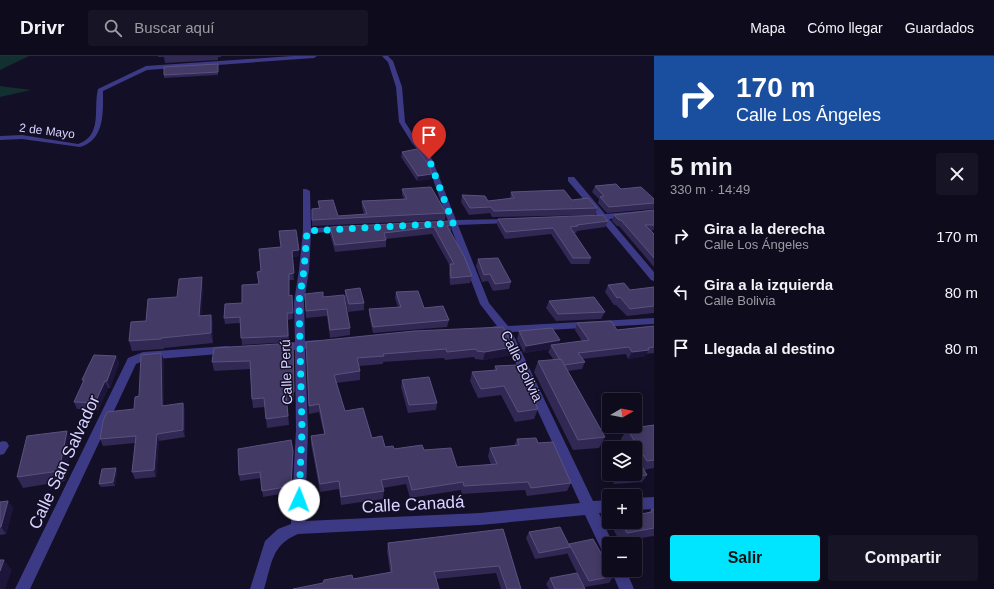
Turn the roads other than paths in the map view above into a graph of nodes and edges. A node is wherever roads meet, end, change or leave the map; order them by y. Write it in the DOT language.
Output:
graph roads {
  1 [pos="314,56"];
  2 [pos="385,56"];
  3 [pos="208,59"];
  4 [pos="0,138"];
  5 [pos="571,179"];
  6 [pos="306,191"];
  7 [pos="654,212"];
  8 [pos="587,218"];
  9 [pos="603,218"];
  10 [pos="516,221"];
  11 [pos="453,223"];
  12 [pos="438,224"];
  13 [pos="353,229"];
  14 [pos="307,231"];
  15 [pos="654,278"];
  16 [pos="654,321"];
  17 [pos="505,329"];
  18 [pos="482,330"];
  19 [pos="330,342"];
  20 [pos="299,346"];
  21 [pos="268,348"];
  22 [pos="237,350"];
  23 [pos="654,503"];
  24 [pos="642,504"];
  25 [pos="602,507"];
  26 [pos="590,508"];
  27 [pos="298,528"];
  28 [pos="603,537"];
  29 [pos="621,577"];
  30 [pos="22,589"];
  31 [pos="257,589"];
  32 [pos="627,589"];
  1 -- 3 [label="street"];
  2 -- 11 [label="street, Calle Bolivia"];
  3 -- 4 [label="street, 2 de Mayo"];
  5 -- 9 [label="street"];
  6 -- 14 [label="street, Calle Perú"];
  7 -- 9 [label="street"];
  8 -- 9 [label="street"];
  9 -- 15 [label="street"];
  10 -- 11 [label="street"];
  11 -- 12 [label="street"];
  11 -- 17 [label="street, Calle Bolivia"];
  13 -- 14 [label="street"];
  14 -- 20 [label="street, Calle Perú"];
  16 -- 17 [label="street"];
  17 -- 18 [label="street"];
  17 -- 26 [label="street, Calle Bolivia"];
  19 -- 20 [label="street"];
  20 -- 21 [label="street"];
  20 -- 27 [label="street, Calle Perú"];
  22 -- 30 [label="street, Calle San Salvador"];
  23 -- 24 [label="street"];
  25 -- 26 [label="street, Calle Canadá"];
  26 -- 27 [label="street, Calle Canadá"];
  26 -- 28 [label="street, Calle Bolivia"];
  27 -- 31 [label="street, Calle Canadá"];
  29 -- 32 [label="street"];
}
